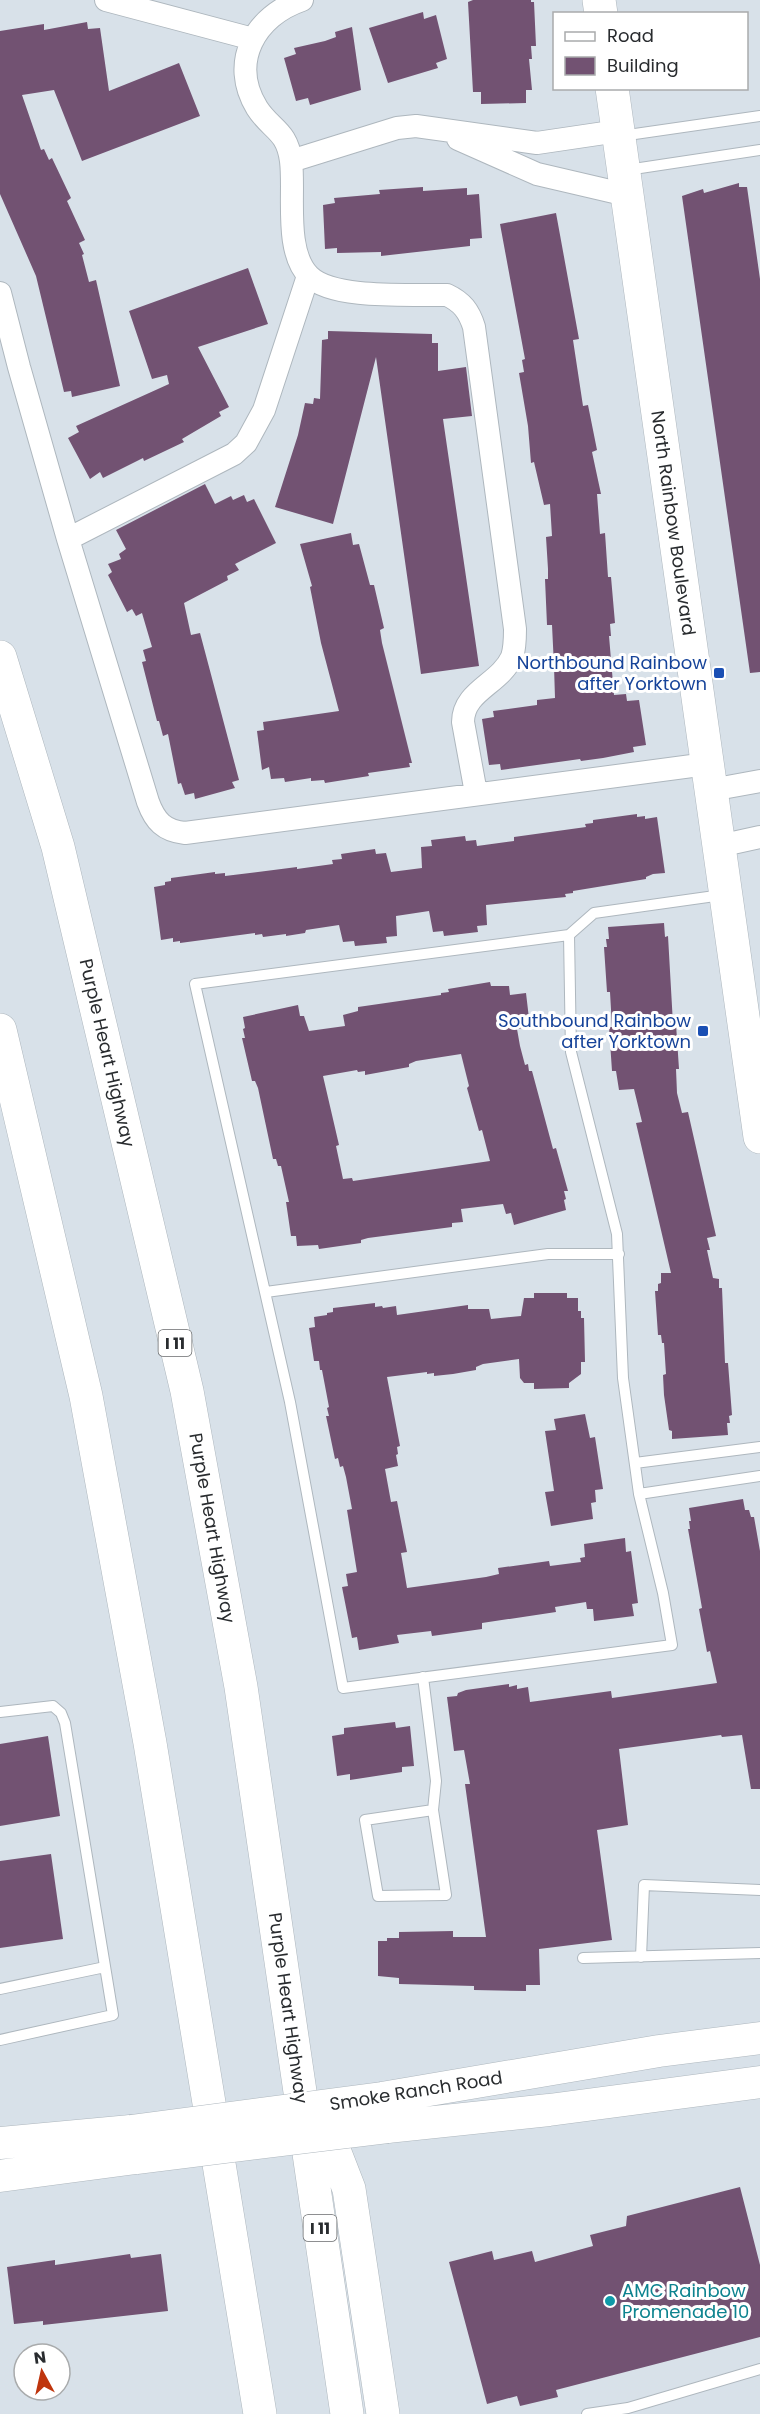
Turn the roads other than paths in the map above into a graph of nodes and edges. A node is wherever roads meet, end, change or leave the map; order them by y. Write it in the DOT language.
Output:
graph roads {
  1 [pos="106,0"];
  2 [pos="302,0"];
  3 [pos="253,39"];
  4 [pos="612,90"];
  5 [pos="760,116"];
  6 [pos="437,129"];
  7 [pos="618,134"];
  8 [pos="760,150"];
  9 [pos="291,161"];
  10 [pos="625,183"];
  11 [pos="308,276"];
  12 [pos="0,293"];
  13 [pos="68,539"];
  14 [pos="0,657"];
  15 [pos="709,777"];
  16 [pos="760,781"];
  17 [pos="476,793"];
  18 [pos="760,837"];
  19 [pos="719,846"];
  20 [pos="726,894"];
  21 [pos="570,934"];
  22 [pos="0,1030"];
  23 [pos="760,1137"];
  24 [pos="619,1254"];
  25 [pos="266,1292"];
  26 [pos="760,1447"];
  27 [pos="635,1463"];
  28 [pos="760,1476"];
  29 [pos="639,1494"];
  30 [pos="423,1677"];
  31 [pos="0,1712"];
  32 [pos="433,1810"];
  33 [pos="760,1890"];
  34 [pos="760,1953"];
  35 [pos="641,1957"];
  36 [pos="583,1958"];
  37 [pos="105,1966"];
  38 [pos="0,1989"];
  39 [pos="760,2038"];
  40 [pos="0,2040"];
  41 [pos="293,2042"];
  42 [pos="760,2082"];
  43 [pos="385,2113"];
  44 [pos="0,2143"];
  45 [pos="134,2145"];
  46 [pos="0,2176"];
  47 [pos="760,2369"];
  48 [pos="260,2414"];
  49 [pos="347,2414"];
  50 [pos="383,2414"];
  51 [pos="587,2414"];
  1 -- 3 [label="street"];
  2 -- 3 [label="street"];
  3 -- 9 [label="street"];
  4 -- 7 [label="main road, North Rainbow Boulevard"];
  5 -- 7 [label="lane"];
  6 -- 7 [label="street"];
  6 -- 9 [label="street"];
  6 -- 10 [label="street"];
  7 -- 10 [label="main road, North Rainbow Boulevard"];
  8 -- 10 [label="lane"];
  9 -- 11 [label="street"];
  10 -- 15 [label="main road, North Rainbow Boulevard"];
  11 -- 13 [label="street"];
  11 -- 17 [label="street"];
  12 -- 13 [label="street"];
  13 -- 17 [label="street"];
  14 -- 41 [label="main road, Purple Heart Highway / I 11"];
  15 -- 16 [label="street"];
  15 -- 17 [label="street"];
  15 -- 19 [label="main road, North Rainbow Boulevard"];
  18 -- 19 [label="street"];
  19 -- 20 [label="main road, North Rainbow Boulevard"];
  20 -- 21 [label="lane"];
  20 -- 23 [label="main road, North Rainbow Boulevard"];
  21 -- 24 [label="lane"];
  21 -- 25 [label="lane"];
  22 -- 48 [label="main road"];
  24 -- 25 [label="lane"];
  24 -- 27 [label="lane"];
  25 -- 30 [label="lane"];
  26 -- 27 [label="lane"];
  27 -- 29 [label="lane"];
  28 -- 29 [label="lane"];
  29 -- 30 [label="lane"];
  30 -- 32 [label="lane"];
  31 -- 37 [label="lane"];
  32 -- 32 [label="lane"];
  33 -- 35 [label="lane"];
  34 -- 35 [label="lane"];
  35 -- 36 [label="lane"];
  37 -- 38 [label="lane"];
  37 -- 40 [label="lane"];
  39 -- 43 [label="main road, Smoke Ranch Road"];
  41 -- 49 [label="main road, Purple Heart Highway / I 11"];
  41 -- 50 [label="main road"];
  42 -- 43 [label="main road, Smoke Ranch Road"];
  43 -- 45 [label="main road, Smoke Ranch Road, bridge"];
  44 -- 45 [label="main road, Smoke Ranch Road"];
  45 -- 46 [label="main road, Smoke Ranch Road"];
  47 -- 51 [label="lane"];
}
